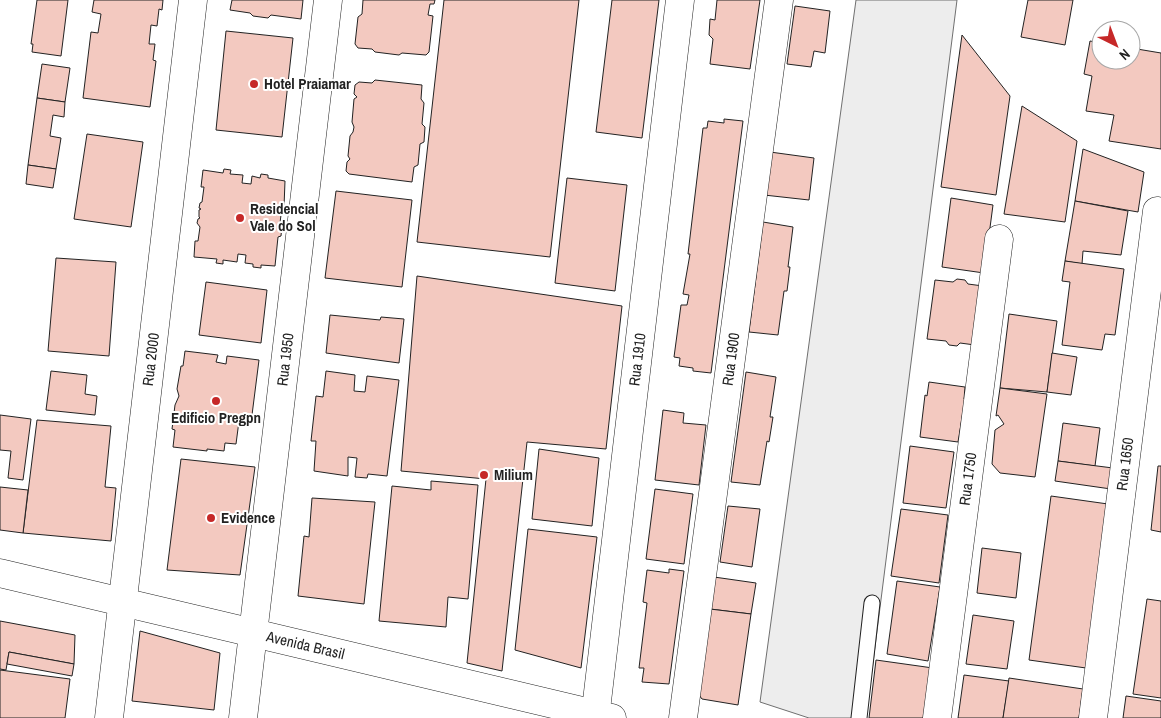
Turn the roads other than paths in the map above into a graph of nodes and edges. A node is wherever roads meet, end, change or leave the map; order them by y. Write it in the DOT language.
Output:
graph roads {
  1 [pos="193,0"];
  2 [pos="328,0"];
  3 [pos="680,0"];
  4 [pos="779,0"];
  5 [pos="1157,211"];
  6 [pos="1000,239"];
  7 [pos="0,573"];
  8 [pos="124,602"];
  9 [pos="872,603"];
  10 [pos="254,633"];
  11 [pos="601,717"];
  12 [pos="109,718"];
  13 [pos="243,718"];
  14 [pos="684,718"];
  15 [pos="859,718"];
  16 [pos="937,718"];
  17 [pos="1093,718"];
  1 -- 8 [label="street, Rua 2000"];
  2 -- 10 [label="street, Rua 1950"];
  3 -- 11 [label="street, Rua 1910"];
  4 -- 14 [label="street, Rua 1900"];
  5 -- 17 [label="street, Rua 1650"];
  6 -- 16 [label="street, Rua 1750"];
  7 -- 8 [label="street, Avenida Brasil"];
  8 -- 10 [label="street, Avenida Brasil"];
  8 -- 12 [label="street, Rua 2000"];
  9 -- 15 [label="lane"];
  10 -- 11 [label="street, Avenida Brasil"];
  10 -- 13 [label="street, Rua 1950"];
}
